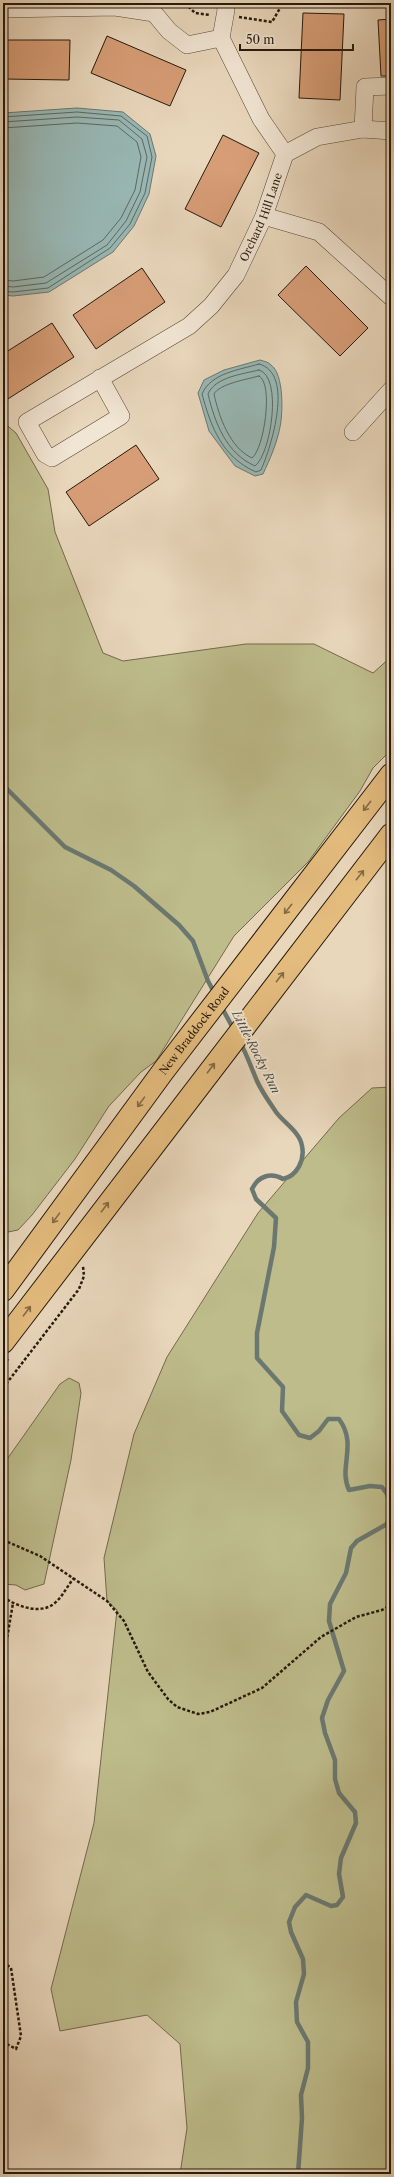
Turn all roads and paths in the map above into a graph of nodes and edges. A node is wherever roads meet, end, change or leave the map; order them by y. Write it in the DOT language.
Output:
graph roads {
  1 [pos="186,3"];
  2 [pos="283,3"];
  3 [pos="226,7"];
  4 [pos="3,10"];
  5 [pos="221,38"];
  6 [pos="391,86"];
  7 [pos="363,129"];
  8 [pos="391,131"];
  9 [pos="285,154"];
  10 [pos="264,216"];
  11 [pos="391,298"];
  12 [pos="100,378"];
  13 [pos="391,390"];
  14 [pos="353,432"];
  15 [pos="391,775"];
  16 [pos="391,835"];
  17 [pos="82,1264"];
  18 [pos="3,1290"];
  19 [pos="3,1342"];
  20 [pos="3,1388"];
  21 [pos="3,1540"];
  22 [pos="74,1578"];
  23 [pos="3,1597"];
  24 [pos="12,1604"];
  25 [pos="391,1606"];
  26 [pos="3,1662"];
  27 [pos="3,1962"];
  28 [pos="3,2042"];
  1 -- 3 [label="path"];
  2 -- 3 [label="path"];
  3 -- 5 [label="street"];
  4 -- 5 [label="street"];
  5 -- 9 [label="street"];
  6 -- 7 [label="street"];
  7 -- 8 [label="street"];
  7 -- 9 [label="street"];
  9 -- 10 [label="street, Orchard Hill Lane"];
  10 -- 11 [label="street"];
  10 -- 12 [label="street, Orchard Hill Lane"];
  12 -- 12 [label="street, Orchard Hill Lane"];
  13 -- 14 [label="street"];
  15 -- 18 [label="main road, New Braddock Road, one-way"];
  19 -- 16 [label="main road, one-way"];
  17 -- 20 [label="path"];
  21 -- 22 [label="path"];
  22 -- 24 [label="path"];
  22 -- 25 [label="path"];
  23 -- 24 [label="path"];
  24 -- 26 [label="path"];
  27 -- 28 [label="path"];
}
